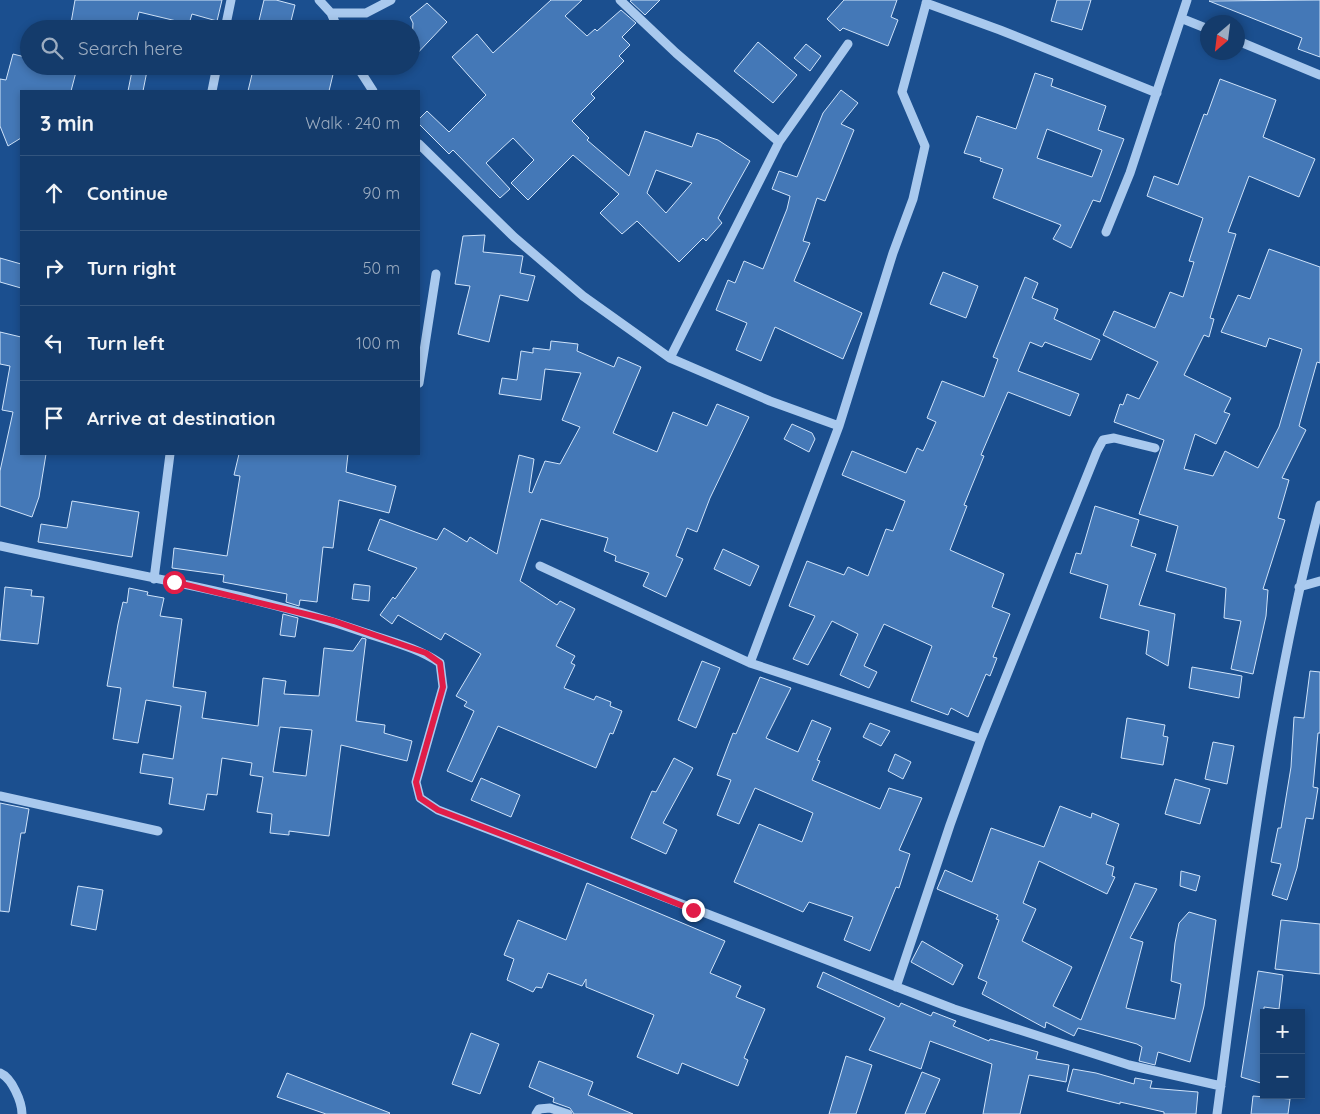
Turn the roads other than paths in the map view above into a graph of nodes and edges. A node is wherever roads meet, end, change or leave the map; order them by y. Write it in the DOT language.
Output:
graph roads {
  1 [pos="231,0"];
  2 [pos="319,0"];
  3 [pos="391,0"];
  4 [pos="620,0"];
  5 [pos="1188,0"];
  6 [pos="927,2"];
  7 [pos="330,13"];
  8 [pos="1183,19"];
  9 [pos="227,20"];
  10 [pos="334,20"];
  11 [pos="1200,26"];
  12 [pos="848,44"];
  13 [pos="1245,44"];
  14 [pos="215,75"];
  15 [pos="363,75"];
  16 [pos="1320,75"];
  17 [pos="212,90"];
  18 [pos="373,90"];
  19 [pos="1157,93"];
  20 [pos="779,142"];
  21 [pos="420,145"];
  22 [pos="1106,232"];
  23 [pos="436,274"];
  24 [pos="670,358"];
  25 [pos="420,377"];
  26 [pos="839,426"];
  27 [pos="1156,448"];
  28 [pos="170,455"];
  29 [pos="1320,505"];
  30 [pos="0,546"];
  31 [pos="540,566"];
  32 [pos="154,579"];
  33 [pos="1320,581"];
  34 [pos="1298,587"];
  35 [pos="750,662"];
  36 [pos="981,739"];
  37 [pos="0,796"];
  38 [pos="158,831"];
  39 [pos="896,987"];
  40 [pos="0,1074"];
  41 [pos="1221,1086"];
  42 [pos="22,1114"];
  43 [pos="536,1114"];
  44 [pos="568,1114"];
  45 [pos="1217,1114"];
  1 -- 9 [label="street"];
  2 -- 7 [label="street"];
  3 -- 7 [label="street"];
  4 -- 20 [label="street"];
  5 -- 8 [label="street"];
  6 -- 19 [label="street"];
  6 -- 26 [label="street"];
  7 -- 10 [label="street"];
  8 -- 11 [label="street"];
  8 -- 19 [label="street"];
  12 -- 20 [label="street"];
  13 -- 16 [label="street"];
  14 -- 17 [label="street"];
  15 -- 18 [label="street"];
  19 -- 22 [label="street"];
  20 -- 24 [label="street"];
  21 -- 24 [label="street"];
  23 -- 25 [label="street"];
  24 -- 26 [label="street"];
  26 -- 35 [label="street"];
  27 -- 36 [label="street"];
  28 -- 32 [label="street"];
  29 -- 34 [label="street"];
  30 -- 32 [label="street"];
  31 -- 35 [label="street"];
  32 -- 39 [label="street"];
  33 -- 34 [label="street"];
  34 -- 41 [label="street"];
  35 -- 36 [label="street"];
  36 -- 39 [label="street"];
  37 -- 38 [label="street"];
  39 -- 41 [label="street"];
  40 -- 42 [label="street"];
  41 -- 45 [label="street"];
  43 -- 44 [label="street"];
}
